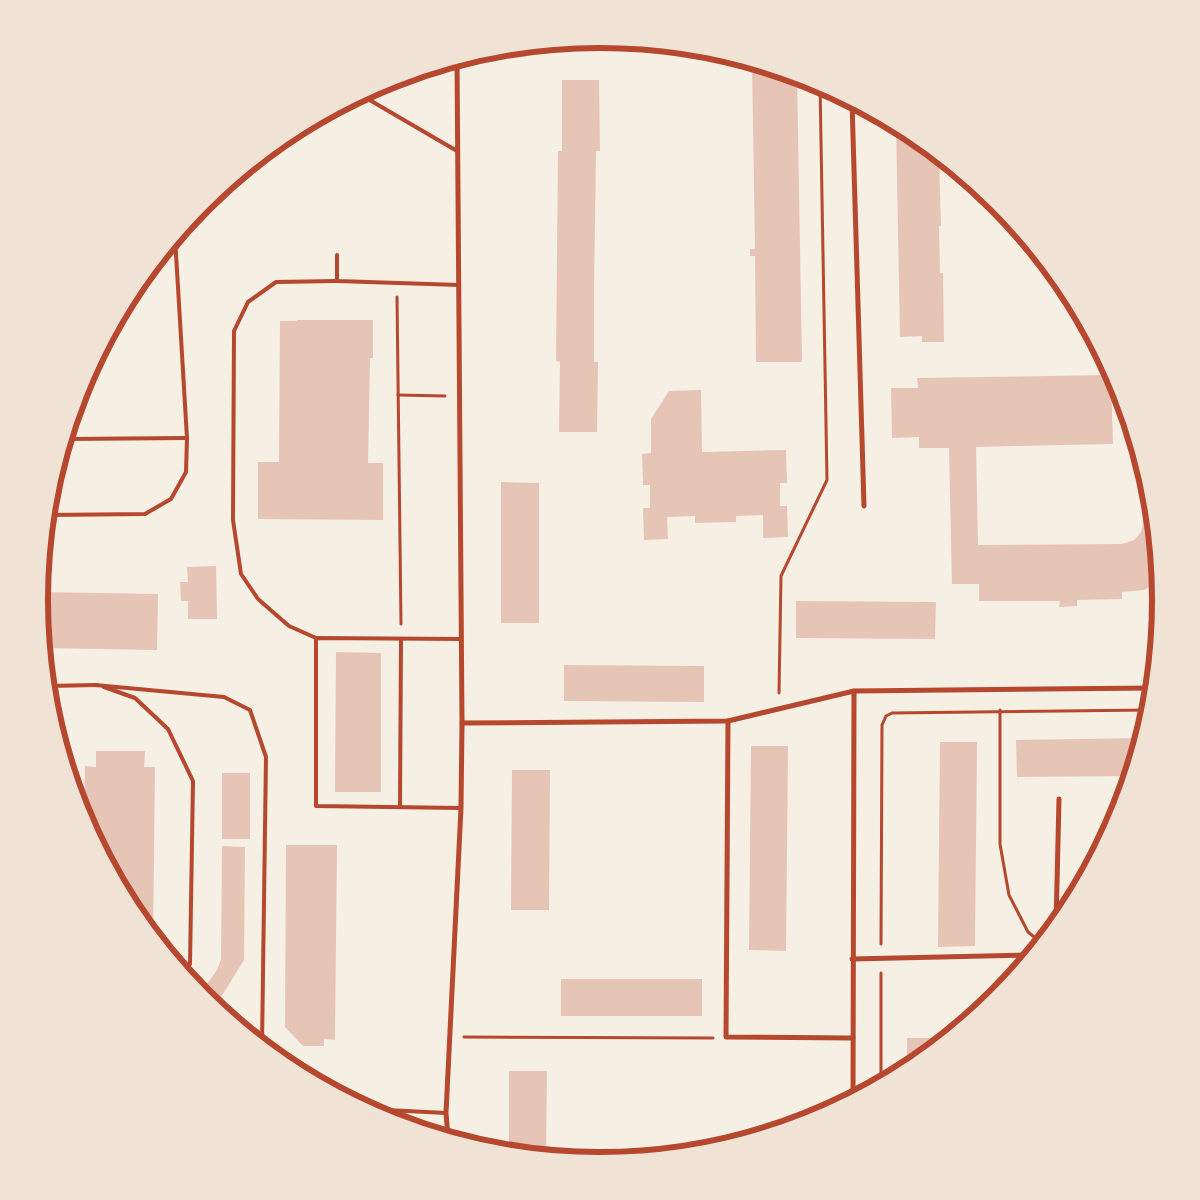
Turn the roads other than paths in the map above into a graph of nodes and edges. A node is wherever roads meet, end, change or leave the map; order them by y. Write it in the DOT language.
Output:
graph roads {
  1 [pos="457,66"];
  2 [pos="369,99"];
  3 [pos="852,109"];
  4 [pos="457,151"];
  5 [pos="177,246"];
  6 [pos="337,255"];
  7 [pos="337,281"];
  8 [pos="459,285"];
  9 [pos="188,438"];
  10 [pos="72,439"];
  11 [pos="864,506"];
  12 [pos="54,515"];
  13 [pos="316,638"];
  14 [pos="401,639"];
  15 [pos="461,639"];
  16 [pos="95,684"];
  17 [pos="54,686"];
  18 [pos="1145,688"];
  19 [pos="854,690"];
  20 [pos="728,720"];
  21 [pos="462,723"];
  22 [pos="1059,799"];
  23 [pos="400,807"];
  24 [pos="461,808"];
  25 [pos="1056,911"];
  26 [pos="1022,955"];
  27 [pos="852,959"];
  28 [pos="188,967"];
  29 [pos="262,1036"];
  30 [pos="853,1038"];
  31 [pos="853,1091"];
  32 [pos="389,1110"];
  33 [pos="446,1113"];
  34 [pos="448,1131"];
  1 -- 4 [label="street"];
  2 -- 4 [label="lane"];
  3 -- 11 [label="street"];
  4 -- 8 [label="street"];
  5 -- 9 [label="lane"];
  6 -- 7 [label="lane"];
  7 -- 8 [label="lane"];
  7 -- 13 [label="lane"];
  8 -- 15 [label="street"];
  9 -- 10 [label="lane"];
  9 -- 12 [label="lane"];
  13 -- 14 [label="lane"];
  13 -- 23 [label="lane"];
  14 -- 15 [label="lane"];
  14 -- 23 [label="lane"];
  15 -- 21 [label="street"];
  16 -- 17 [label="lane"];
  16 -- 28 [label="lane"];
  16 -- 29 [label="lane"];
  18 -- 19 [label="street"];
  19 -- 20 [label="street"];
  19 -- 27 [label="street"];
  20 -- 21 [label="street"];
  20 -- 30 [label="street"];
  21 -- 24 [label="street"];
  22 -- 25 [label="street"];
  23 -- 24 [label="lane"];
  24 -- 33 [label="street"];
  26 -- 27 [label="street"];
  27 -- 30 [label="street"];
  30 -- 31 [label="street"];
  32 -- 33 [label="lane"];
  33 -- 34 [label="street"];
}
